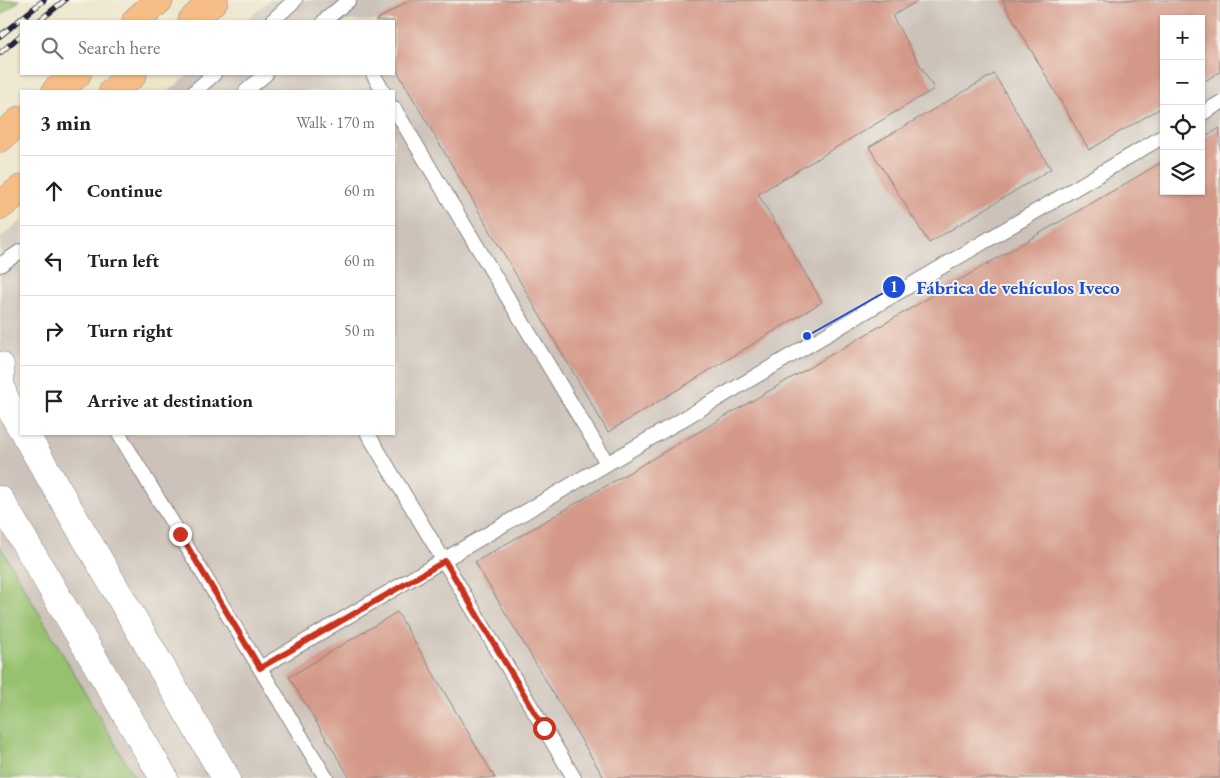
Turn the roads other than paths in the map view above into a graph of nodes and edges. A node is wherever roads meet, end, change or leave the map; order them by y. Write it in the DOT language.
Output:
graph roads {
  1 [pos="159,0"];
  2 [pos="214,0"];
  3 [pos="228,0"];
  4 [pos="295,0"];
  5 [pos="349,0"];
  6 [pos="338,16"];
  7 [pos="137,20"];
  8 [pos="193,20"];
  9 [pos="211,20"];
  10 [pos="273,20"];
  11 [pos="76,75"];
  12 [pos="132,75"];
  13 [pos="153,75"];
  14 [pos="213,75"];
  15 [pos="265,75"];
  16 [pos="374,75"];
  17 [pos="57,90"];
  18 [pos="114,90"];
  19 [pos="136,90"];
  20 [pos="196,90"];
  21 [pos="247,90"];
  22 [pos="382,90"];
  23 [pos="1220,103"];
  24 [pos="395,110"];
  25 [pos="1205,112"];
  26 [pos="20,121"];
  27 [pos="0,138"];
  28 [pos="1160,138"];
  29 [pos="20,170"];
  30 [pos="0,186"];
  31 [pos="20,190"];
  32 [pos="0,206"];
  33 [pos="20,252"];
  34 [pos="0,265"];
  35 [pos="0,366"];
  36 [pos="20,425"];
  37 [pos="26,435"];
  38 [pos="120,435"];
  39 [pos="369,435"];
  40 [pos="608,463"];
  41 [pos="0,500"];
  42 [pos="445,561"];
  43 [pos="260,668"];
  44 [pos="164,778"];
  45 [pos="226,778"];
  46 [pos="326,778"];
  47 [pos="574,778"];
  1 -- 7 [label="highway"];
  2 -- 8 [label="highway"];
  3 -- 9 [label="highway"];
  4 -- 10 [label="lane"];
  5 -- 6 [label="lane"];
  11 -- 17 [label="highway"];
  12 -- 18 [label="highway"];
  13 -- 19 [label="highway"];
  14 -- 20 [label="lane"];
  15 -- 21 [label="lane"];
  16 -- 22 [label="lane"];
  23 -- 25 [label="lane"];
  24 -- 40 [label="lane"];
  26 -- 27 [label="highway"];
  28 -- 40 [label="lane"];
  29 -- 30 [label="highway"];
  31 -- 32 [label="highway"];
  33 -- 34 [label="lane"];
  35 -- 36 [label="street"];
  37 -- 45 [label="street"];
  38 -- 43 [label="lane"];
  39 -- 42 [label="lane"];
  40 -- 42 [label="lane"];
  41 -- 44 [label="street"];
  42 -- 43 [label="lane"];
  42 -- 47 [label="lane"];
  43 -- 46 [label="lane"];
}
